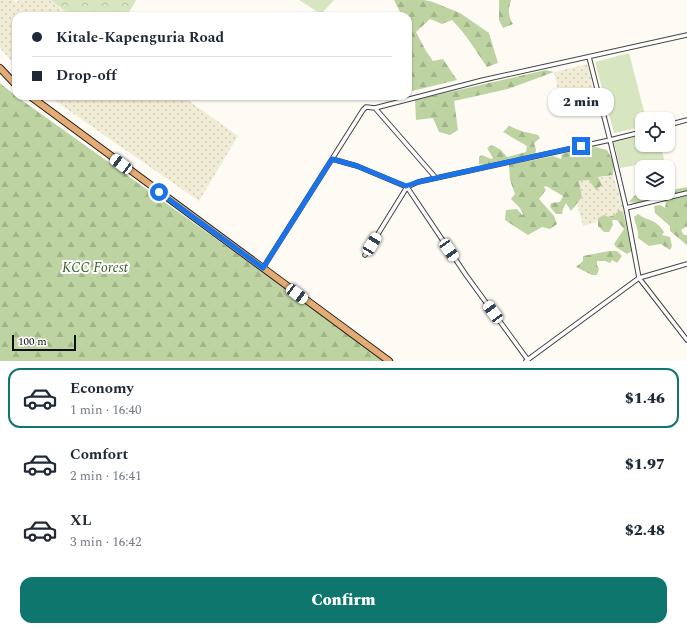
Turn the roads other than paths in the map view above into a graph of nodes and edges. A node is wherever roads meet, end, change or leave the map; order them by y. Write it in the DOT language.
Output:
graph roads {
  1 [pos="687,35"];
  2 [pos="589,57"];
  3 [pos="0,68"];
  4 [pos="12,81"];
  5 [pos="412,98"];
  6 [pos="35,100"];
  7 [pos="405,100"];
  8 [pos="374,108"];
  9 [pos="687,120"];
  10 [pos="675,123"];
  11 [pos="635,134"];
  12 [pos="610,140"];
  13 [pos="332,159"];
  14 [pos="436,178"];
  15 [pos="406,186"];
  16 [pos="687,193"];
  17 [pos="626,208"];
  18 [pos="365,255"];
  19 [pos="687,264"];
  20 [pos="263,268"];
  21 [pos="639,278"];
  22 [pos="687,340"];
  23 [pos="527,360"];
  24 [pos="389,361"];
  1 -- 2 [label="street"];
  2 -- 5 [label="street"];
  2 -- 12 [label="street"];
  3 -- 4 [label="highway"];
  6 -- 20 [label="highway"];
  7 -- 8 [label="street"];
  8 -- 13 [label="street"];
  8 -- 14 [label="street"];
  9 -- 10 [label="street"];
  11 -- 12 [label="street"];
  12 -- 14 [label="street"];
  12 -- 17 [label="street"];
  13 -- 15 [label="street"];
  13 -- 20 [label="street"];
  14 -- 15 [label="street"];
  15 -- 18 [label="street"];
  15 -- 23 [label="street"];
  16 -- 17 [label="street"];
  17 -- 21 [label="street"];
  19 -- 21 [label="street"];
  20 -- 24 [label="highway"];
  21 -- 22 [label="street"];
  21 -- 23 [label="street"];
}
